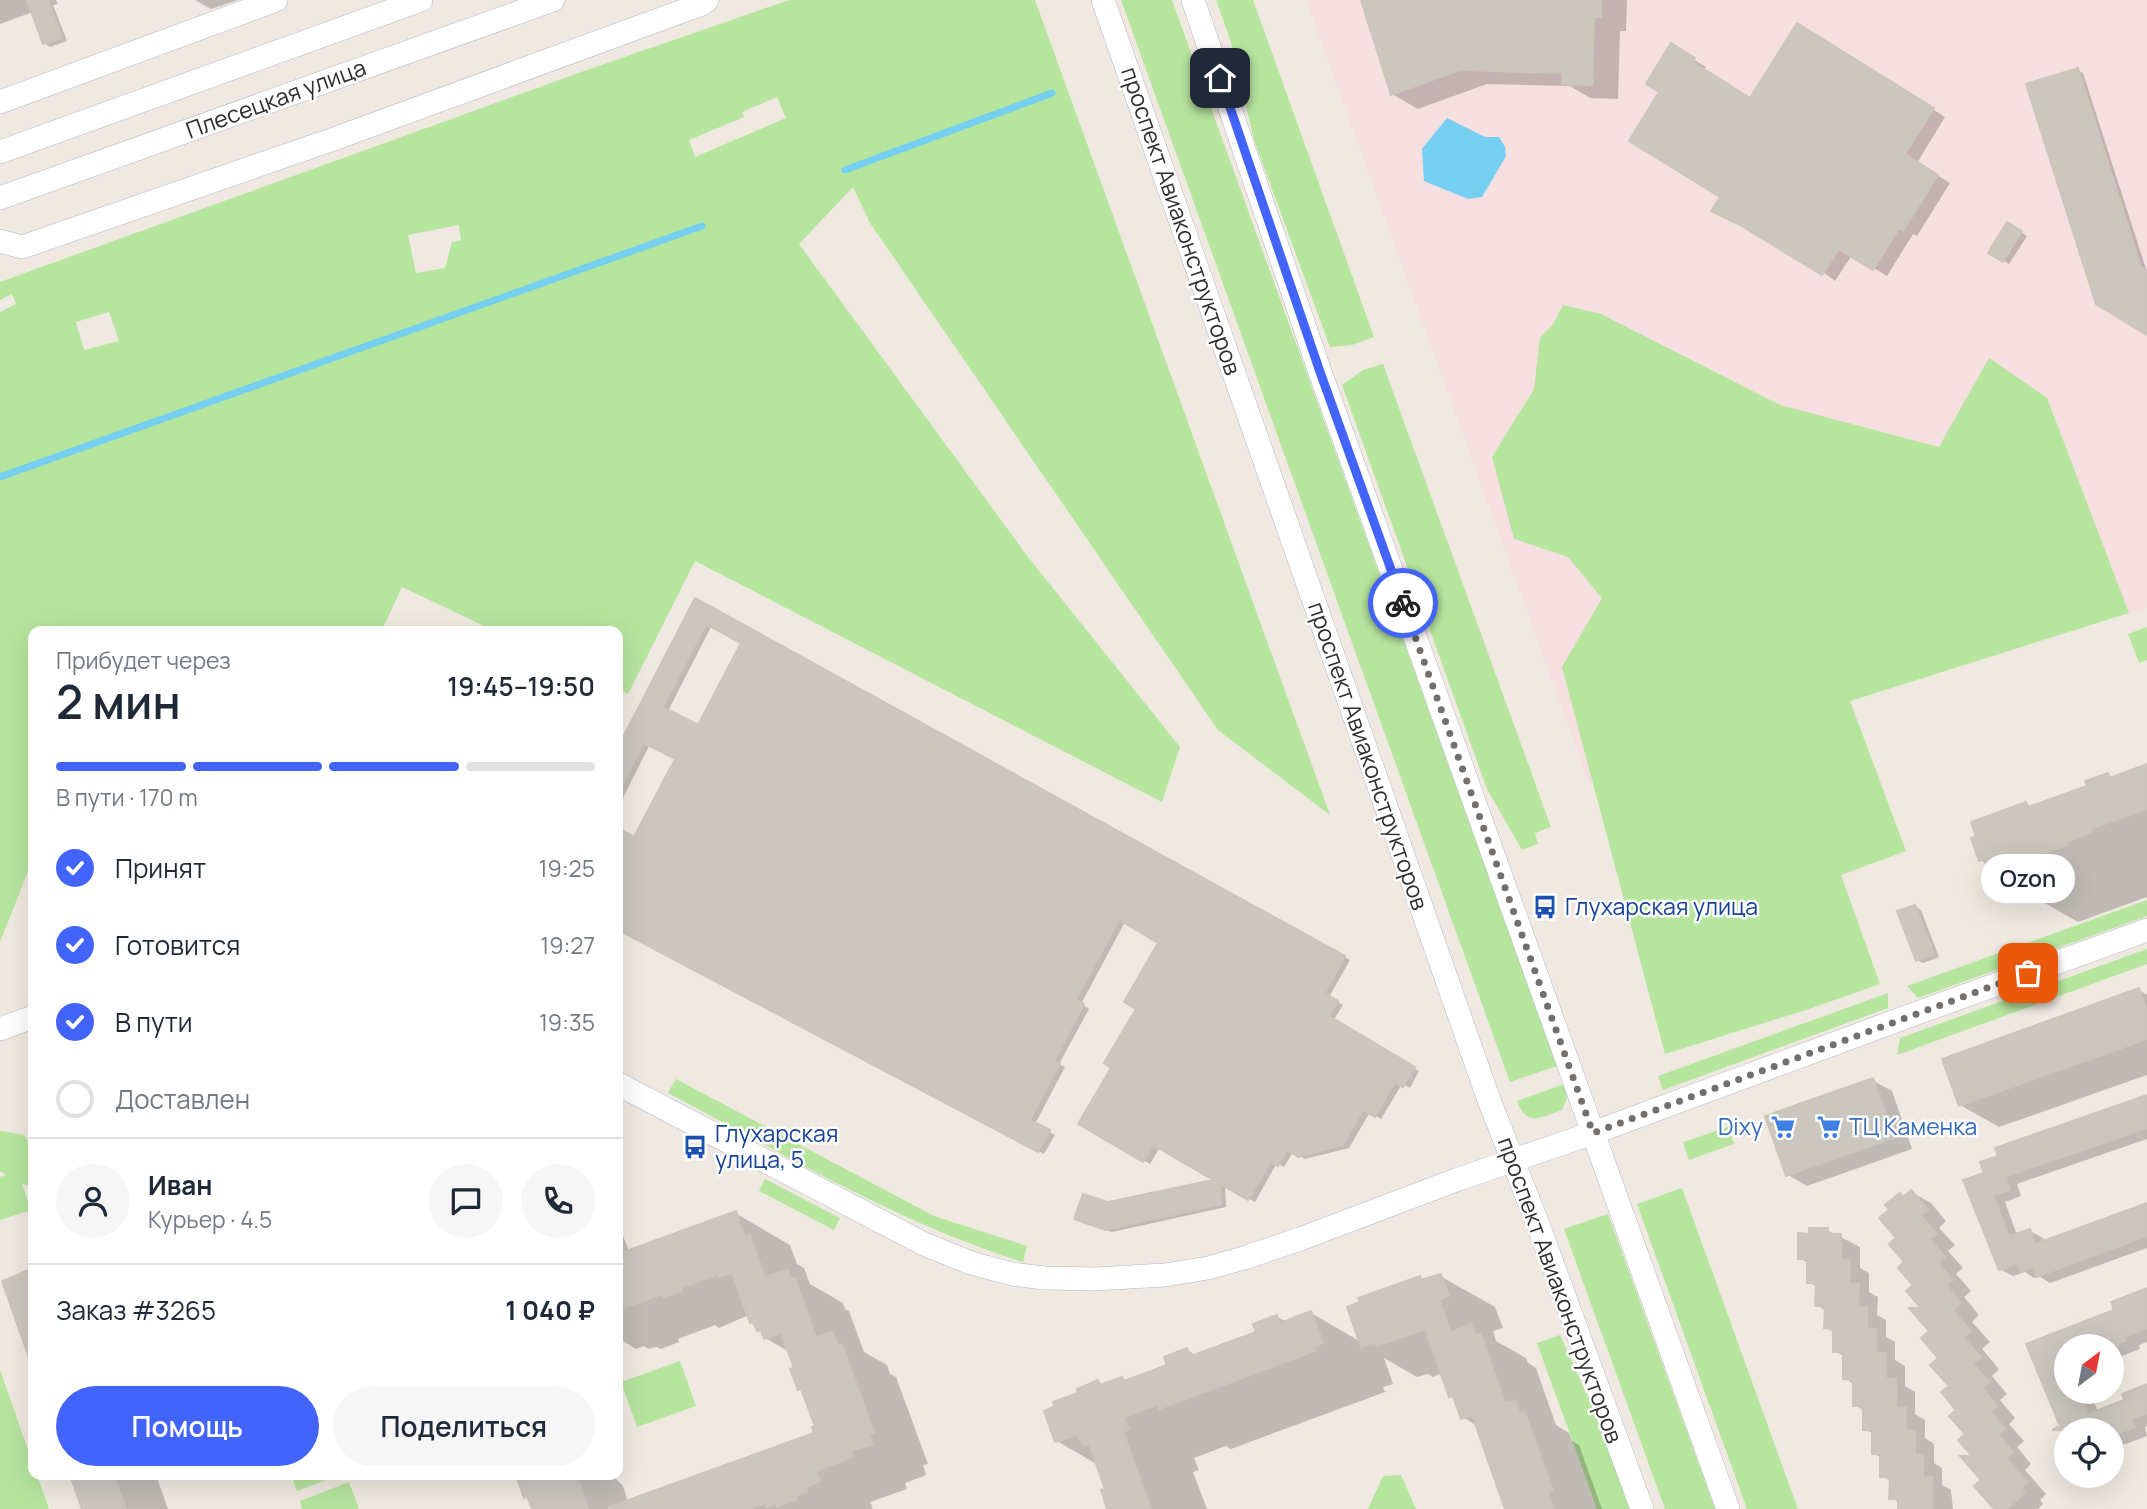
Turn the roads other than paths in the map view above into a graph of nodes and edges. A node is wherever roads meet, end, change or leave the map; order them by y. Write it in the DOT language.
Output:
graph roads {
  1 [pos="276,0"];
  2 [pos="421,0"];
  3 [pos="552,0"];
  4 [pos="707,0"];
  5 [pos="1104,0"];
  6 [pos="1194,0"];
  7 [pos="0,102"];
  8 [pos="0,152"];
  9 [pos="0,198"];
  10 [pos="0,241"];
  11 [pos="2147,930"];
  12 [pos="28,1019"];
  13 [pos="0,1029"];
  14 [pos="623,1087"];
  15 [pos="1593,1133"];
  16 [pos="1513,1160"];
  17 [pos="1642,1509"];
  18 [pos="1728,1509"];
  1 -- 7 [label="street"];
  2 -- 8 [label="street, Плесецкая улица"];
  3 -- 9 [label="street, Плесецкая улица"];
  4 -- 10 [label="street"];
  5 -- 16 [label="street, проспект Авиаконструкторов"];
  6 -- 15 [label="street"];
  11 -- 15 [label="street"];
  12 -- 13 [label="street"];
  14 -- 16 [label="street"];
  15 -- 16 [label="street"];
  15 -- 18 [label="street"];
  16 -- 17 [label="street, проспект Авиаконструкторов"];
}
